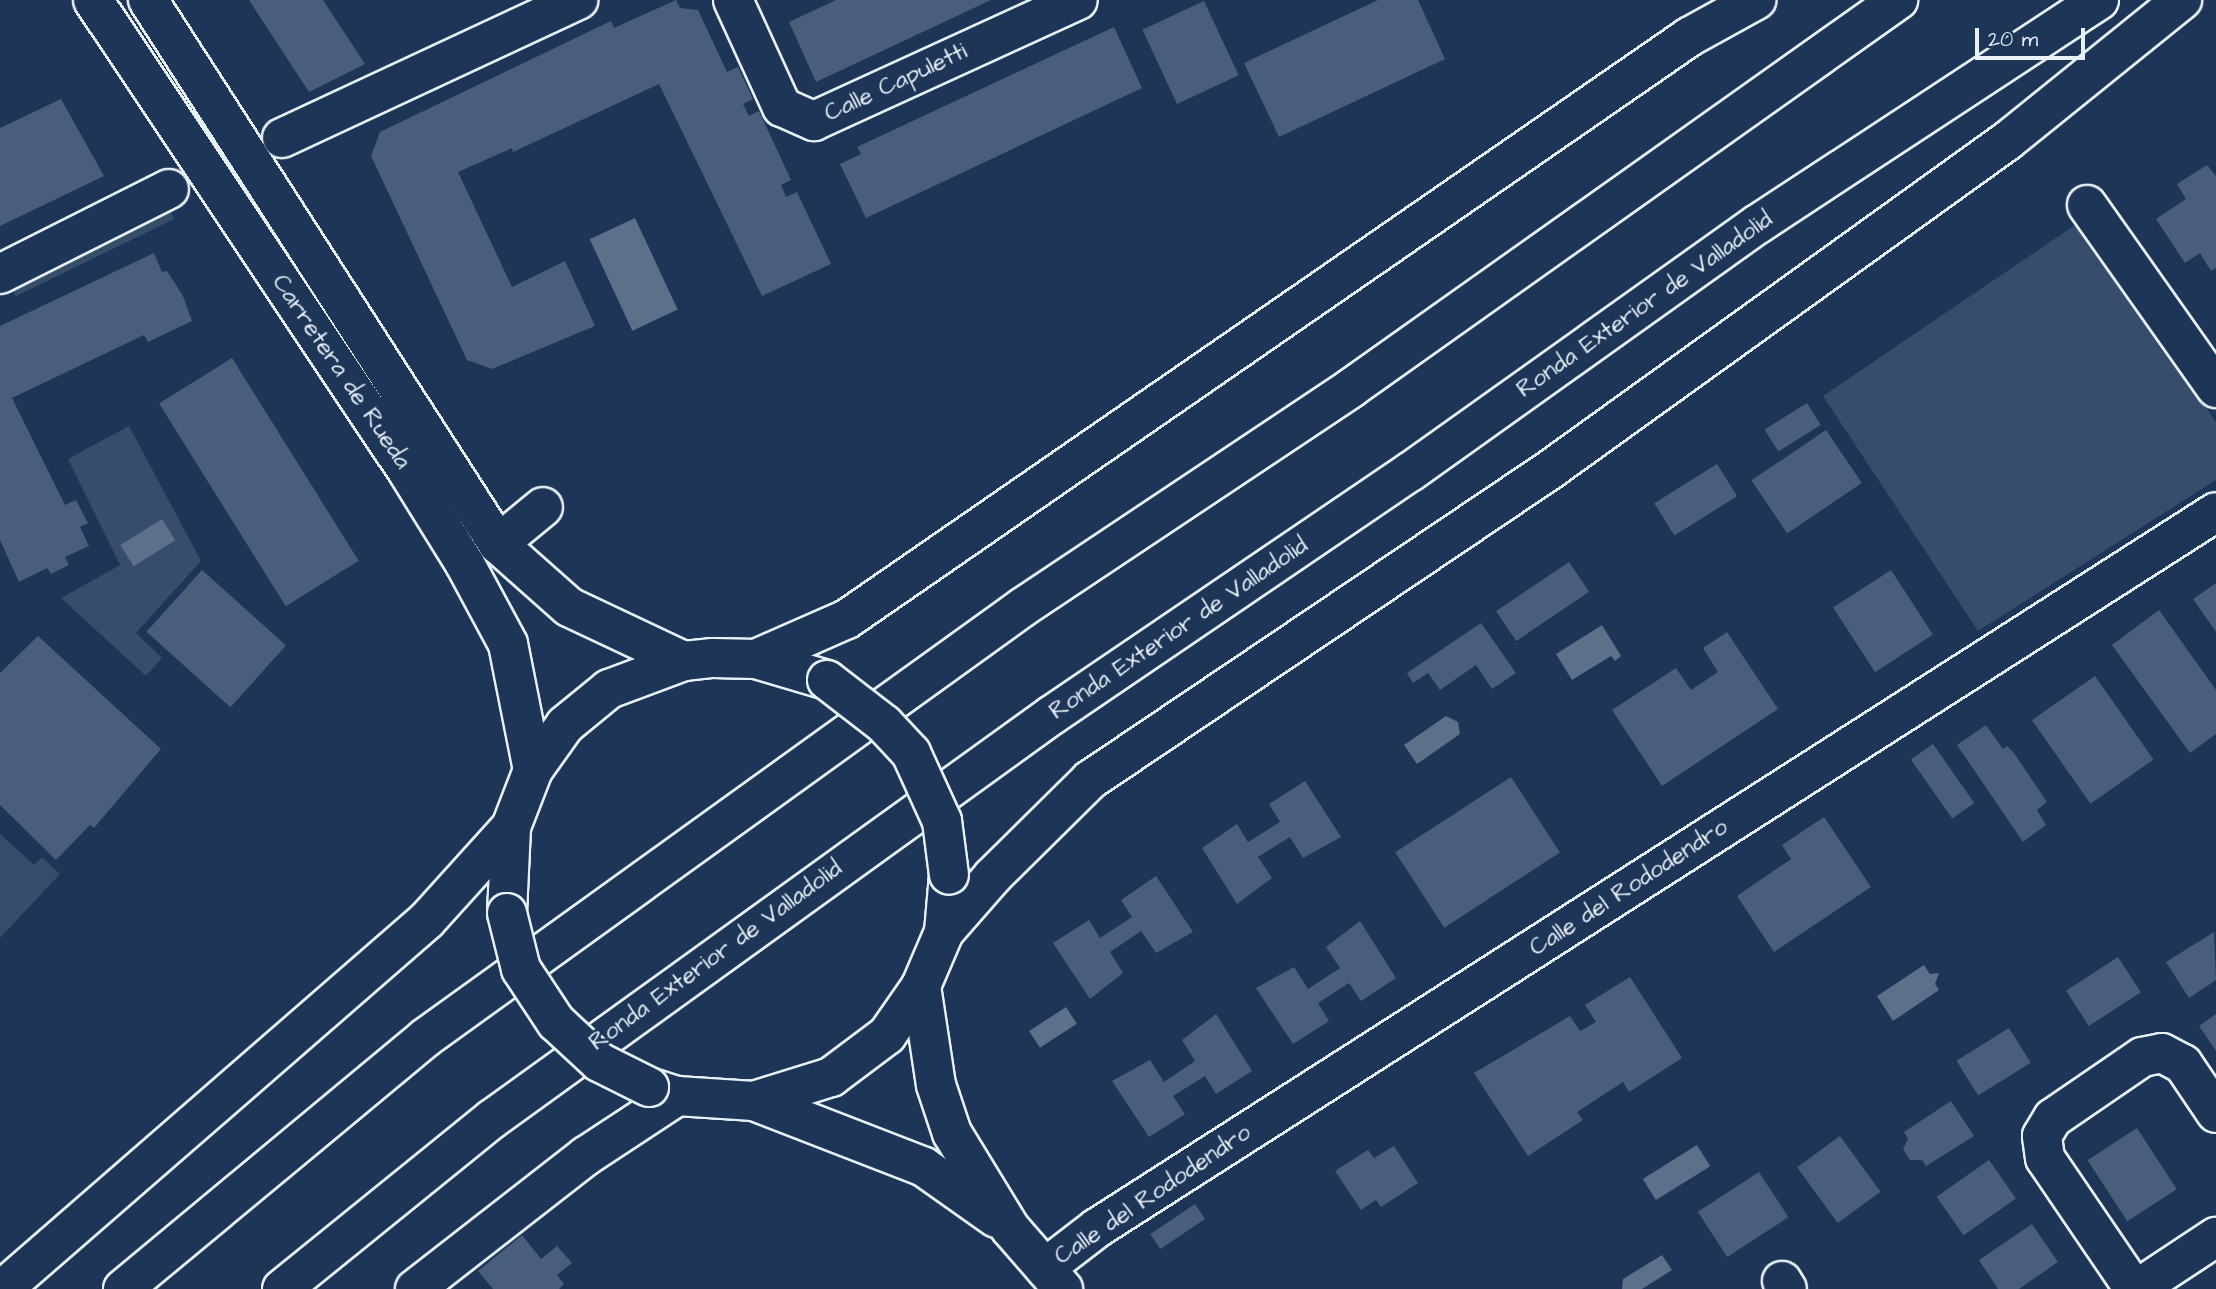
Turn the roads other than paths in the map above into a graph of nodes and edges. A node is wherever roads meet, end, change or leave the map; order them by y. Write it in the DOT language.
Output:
graph roads {
  1 [pos="93,0"];
  2 [pos="148,0"];
  3 [pos="578,0"];
  4 [pos="733,0"];
  5 [pos="1078,0"];
  6 [pos="1756,0"];
  7 [pos="1898,0"];
  8 [pos="2099,0"];
  9 [pos="2182,0"];
  10 [pos="282,138"];
  11 [pos="169,189"];
  12 [pos="2087,205"];
  13 [pos="0,274"];
  14 [pos="2216,388"];
  15 [pos="542,507"];
  16 [pos="2216,512"];
  17 [pos="498,544"];
  18 [pos="756,659"];
  19 [pos="684,661"];
  20 [pos="533,770"];
  21 [pos="511,827"];
  22 [pos="944,932"];
  23 [pos="921,986"];
  24 [pos="663,1091"];
  25 [pos="754,1101"];
  26 [pos="2216,1113"];
  27 [pos="1010,1228"];
  28 [pos="2216,1237"];
  29 [pos="1054,1278"];
  30 [pos="3,1289"];
  31 [pos="123,1289"];
  32 [pos="282,1289"];
  33 [pos="415,1289"];
  34 [pos="2136,1289"];
  1 -- 20 [label="main road, Carretera de Rueda"];
  2 -- 17 [label="main road, Carretera de Rueda"];
  3 -- 10 [label="main road"];
  4 -- 5 [label="main road, Calle Capuletti"];
  6 -- 18 [label="main road"];
  7 -- 31 [label="main road"];
  8 -- 32 [label="main road, Ronda Exterior de Valladolid"];
  9 -- 22 [label="main road"];
  11 -- 13 [label="main road"];
  12 -- 14 [label="main road"];
  15 -- 17 [label="main road"];
  16 -- 29 [label="main road, Calle del Rododendro"];
  17 -- 19 [label="main road, Carretera de Rueda"];
  18 -- 19 [label="main road"];
  18 -- 22 [label="main road, bridge"];
  19 -- 20 [label="main road"];
  20 -- 21 [label="main road"];
  21 -- 24 [label="main road, bridge"];
  21 -- 30 [label="main road"];
  22 -- 23 [label="main road"];
  23 -- 25 [label="main road"];
  23 -- 27 [label="main road"];
  24 -- 25 [label="main road"];
  24 -- 33 [label="main road"];
  25 -- 27 [label="main road"];
  26 -- 34 [label="main road"];
  27 -- 29 [label="main road"];
  28 -- 34 [label="main road"];
}
